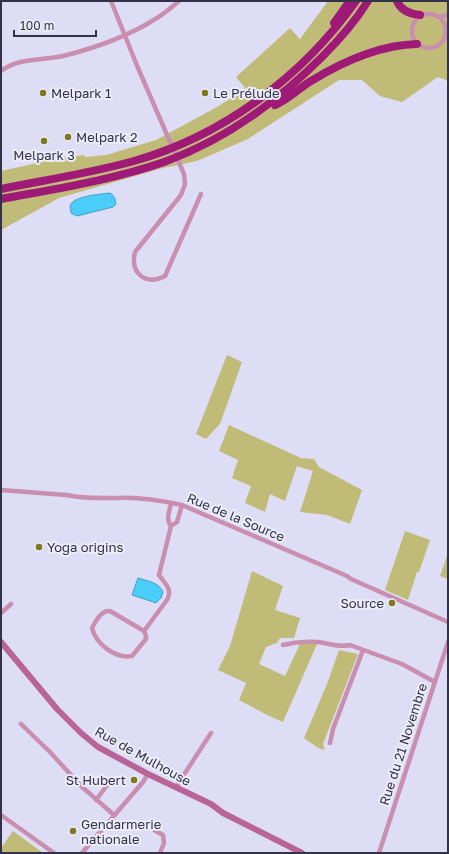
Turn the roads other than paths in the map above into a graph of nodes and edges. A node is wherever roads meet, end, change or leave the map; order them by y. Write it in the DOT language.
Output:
graph roads {
  1 [pos="111,1"];
  2 [pos="179,1"];
  3 [pos="350,1"];
  4 [pos="356,1"];
  5 [pos="368,1"];
  6 [pos="397,1"];
  7 [pos="448,14"];
  8 [pos="420,15"];
  9 [pos="439,17"];
  10 [pos="447,28"];
  11 [pos="124,36"];
  12 [pos="417,44"];
  13 [pos="298,67"];
  14 [pos="1,71"];
  15 [pos="263,109"];
  16 [pos="1,189"];
  17 [pos="201,194"];
  18 [pos="1,199"];
  19 [pos="1,490"];
  20 [pos="171,503"];
  21 [pos="182,505"];
  22 [pos="171,526"];
  23 [pos="11,604"];
  24 [pos="1,613"];
  25 [pos="448,622"];
  26 [pos="144,631"];
  27 [pos="1,642"];
  28 [pos="448,642"];
  29 [pos="283,645"];
  30 [pos="363,650"];
  31 [pos="435,682"];
  32 [pos="21,724"];
  33 [pos="211,733"];
  34 [pos="330,744"];
  35 [pos="148,774"];
  36 [pos="108,784"];
  37 [pos="176,787"];
  38 [pos="96,800"];
  39 [pos="1,815"];
  40 [pos="114,815"];
  41 [pos="154,830"];
  42 [pos="54,853"];
  43 [pos="82,853"];
  44 [pos="160,853"];
  45 [pos="302,853"];
  46 [pos="379,853"];
  1 -- 11 [label="street"];
  2 -- 11 [label="street"];
  3 -- 13 [label="highway"];
  4 -- 13 [label="highway"];
  5 -- 15 [label="highway"];
  6 -- 8 [label="highway"];
  7 -- 9 [label="street"];
  8 -- 9 [label="street"];
  8 -- 12 [label="street"];
  9 -- 10 [label="street"];
  10 -- 12 [label="street"];
  11 -- 14 [label="street"];
  11 -- 17 [label="street"];
  12 -- 15 [label="highway"];
  13 -- 16 [label="highway"];
  15 -- 18 [label="highway"];
  19 -- 20 [label="street, Rue de la Source"];
  20 -- 21 [label="street, Rue de la Source"];
  20 -- 22 [label="street"];
  21 -- 22 [label="street"];
  21 -- 25 [label="street, Rue de la Source"];
  22 -- 26 [label="street"];
  23 -- 24 [label="street"];
  26 -- 26 [label="street"];
  27 -- 35 [label="main road, Rue de Mulhouse"];
  28 -- 31 [label="street, Rue du 21 Novembre"];
  29 -- 30 [label="street"];
  30 -- 31 [label="street"];
  30 -- 34 [label="street"];
  31 -- 46 [label="street, Rue du 21 Novembre"];
  32 -- 38 [label="street"];
  33 -- 37 [label="street"];
  35 -- 37 [label="main road, Rue de Mulhouse"];
  35 -- 40 [label="street"];
  36 -- 38 [label="street"];
  37 -- 45 [label="main road, Rue de Mulhouse"];
  38 -- 40 [label="street"];
  39 -- 42 [label="street"];
  40 -- 43 [label="street"];
  41 -- 44 [label="street"];
}
